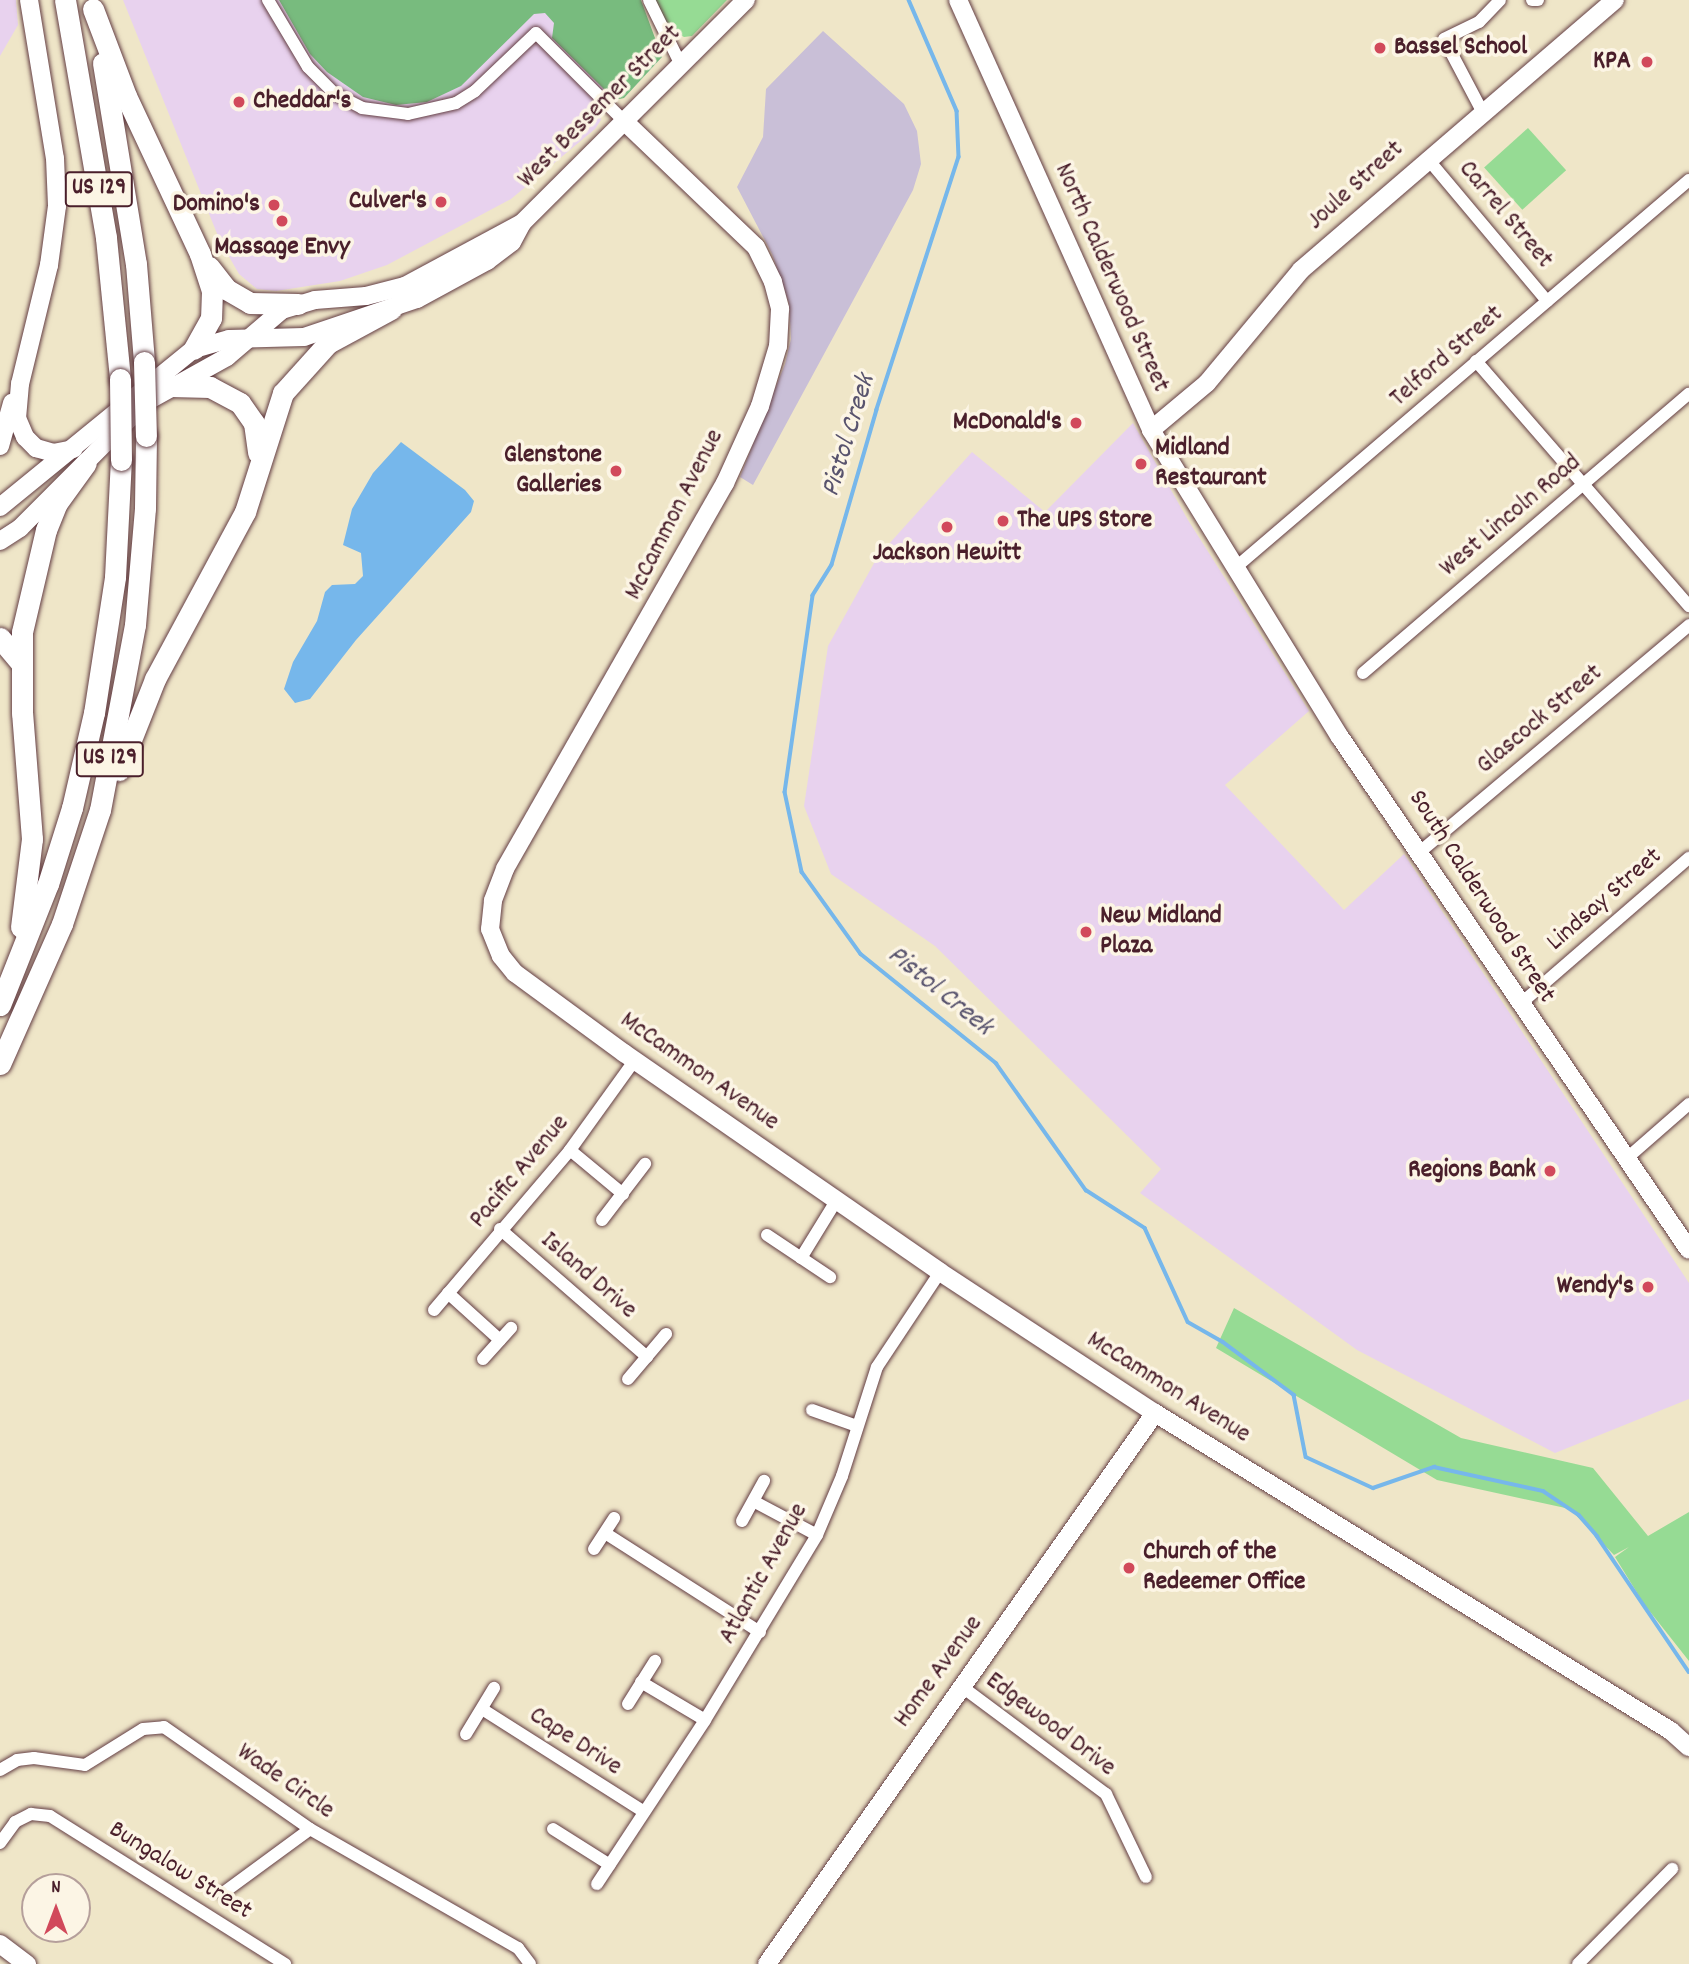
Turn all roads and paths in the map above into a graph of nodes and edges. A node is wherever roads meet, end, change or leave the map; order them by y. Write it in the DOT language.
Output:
graph roads {
  1 [pos="29,0"];
  2 [pos="65,0"];
  3 [pos="268,0"];
  4 [pos="649,0"];
  5 [pos="746,0"];
  6 [pos="958,0"];
  7 [pos="1500,0"];
  8 [pos="1532,0"];
  9 [pos="1538,0"];
  10 [pos="1615,0"];
  11 [pos="93,5"];
  12 [pos="680,63"];
  13 [pos="1482,111"];
  14 [pos="624,121"];
  15 [pos="1427,158"];
  16 [pos="1689,180"];
  17 [pos="522,223"];
  18 [pos="200,254"];
  19 [pos="1547,301"];
  20 [pos="298,304"];
  21 [pos="391,309"];
  22 [pos="246,338"];
  23 [pos="194,349"];
  24 [pos="1476,361"];
  25 [pos="20,384"];
  26 [pos="170,386"];
  27 [pos="1689,394"];
  28 [pos="1151,430"];
  29 [pos="0,446"];
  30 [pos="82,456"];
  31 [pos="256,480"];
  32 [pos="1581,487"];
  33 [pos="0,507"];
  34 [pos="0,541"];
  35 [pos="1235,568"];
  36 [pos="1689,606"];
  37 [pos="1689,625"];
  38 [pos="0,638"];
  39 [pos="21,663"];
  40 [pos="1363,673"];
  41 [pos="100,810"];
  42 [pos="1421,851"];
  43 [pos="1689,858"];
  44 [pos="1520,1004"];
  45 [pos="0,1005"];
  46 [pos="635,1060"];
  47 [pos="0,1064"];
  48 [pos="1689,1104"];
  49 [pos="570,1150"];
  50 [pos="1626,1159"];
  51 [pos="645,1164"];
  52 [pos="623,1194"];
  53 [pos="836,1201"];
  54 [pos="603,1220"];
  55 [pos="500,1229"];
  56 [pos="768,1235"];
  57 [pos="1689,1250"];
  58 [pos="801,1258"];
  59 [pos="940,1272"];
  60 [pos="830,1277"];
  61 [pos="448,1293"];
  62 [pos="434,1310"];
  63 [pos="511,1328"];
  64 [pos="666,1334"];
  65 [pos="500,1340"];
  66 [pos="647,1357"];
  67 [pos="483,1359"];
  68 [pos="628,1379"];
  69 [pos="812,1410"];
  70 [pos="1155,1413"];
  71 [pos="857,1426"];
  72 [pos="764,1481"];
  73 [pos="755,1502"];
  74 [pos="614,1518"];
  75 [pos="742,1521"];
  76 [pos="605,1533"];
  77 [pos="817,1535"];
  78 [pos="594,1549"];
  79 [pos="760,1632"];
  80 [pos="655,1661"];
  81 [pos="641,1682"];
  82 [pos="961,1686"];
  83 [pos="494,1688"];
  84 [pos="628,1704"];
  85 [pos="482,1709"];
  86 [pos="705,1720"];
  87 [pos="466,1734"];
  88 [pos="1689,1747"];
  89 [pos="0,1770"];
  90 [pos="644,1812"];
  91 [pos="310,1829"];
  92 [pos="553,1829"];
  93 [pos="0,1843"];
  94 [pos="610,1865"];
  95 [pos="1672,1869"];
  96 [pos="1146,1877"];
  97 [pos="597,1884"];
  98 [pos="222,1893"];
  99 [pos="0,1944"];
  100 [pos="27,1964"];
  101 [pos="285,1964"];
  102 [pos="530,1964"];
  103 [pos="767,1964"];
  104 [pos="1578,1964"];
  1 -- 25 [label="street"];
  2 -- 45 [label="highway, US 129, bridge"];
  3 -- 14 [label="street"];
  4 -- 12 [label="street"];
  5 -- 12 [label="street, West Bessemer Street"];
  6 -- 28 [label="street, North Calderwood Street"];
  7 -- 13 [label="street"];
  8 -- 9 [label="street"];
  10 -- 13 [label="street, Joule Street"];
  11 -- 18 [label="highway"];
  11 -- 41 [label="highway, US 129, bridge"];
  12 -- 14 [label="street, West Bessemer Street"];
  13 -- 15 [label="street, Joule Street"];
  14 -- 17 [label="street, West Bessemer Street"];
  14 -- 46 [label="street, McCammon Avenue"];
  15 -- 19 [label="street, Carrel Street"];
  15 -- 28 [label="street, Joule Street"];
  16 -- 19 [label="street, Telford Street"];
  17 -- 20 [label="street, West Bessemer Street"];
  17 -- 21 [label="street, West Bessemer Street"];
  18 -- 20 [label="highway"];
  18 -- 23 [label="highway"];
  19 -- 24 [label="street, Telford Street"];
  20 -- 22 [label="street, West Bessemer Street"];
  21 -- 22 [label="street, West Bessemer Street"];
  21 -- 31 [label="highway"];
  22 -- 23 [label="street, West Bessemer Street"];
  22 -- 26 [label="street, West Bessemer Street"];
  23 -- 30 [label="street, West Bessemer Street"];
  24 -- 32 [label="street"];
  24 -- 35 [label="street, Telford Street"];
  25 -- 29 [label="street"];
  25 -- 30 [label="street"];
  26 -- 30 [label="street, West Bessemer Street"];
  26 -- 31 [label="highway"];
  27 -- 32 [label="street, West Lincoln Road"];
  28 -- 35 [label="street, North Calderwood Street"];
  30 -- 33 [label="street, West Bessemer Street"];
  30 -- 34 [label="street, West Bessemer Street"];
  30 -- 39 [label="highway"];
  31 -- 41 [label="highway"];
  32 -- 36 [label="street"];
  32 -- 40 [label="street, West Lincoln Road"];
  35 -- 42 [label="street, South Calderwood Street"];
  37 -- 42 [label="street, Glascock Street"];
  38 -- 39 [label="highway"];
  39 -- 45 [label="highway"];
  41 -- 47 [label="highway, US 129"];
  42 -- 44 [label="street, South Calderwood Street"];
  43 -- 44 [label="street, Lindsay Street"];
  44 -- 50 [label="street, South Calderwood Street"];
  46 -- 49 [label="street, Pacific Avenue"];
  46 -- 53 [label="street, McCammon Avenue"];
  48 -- 50 [label="street"];
  49 -- 52 [label="street"];
  49 -- 55 [label="street, Pacific Avenue"];
  50 -- 57 [label="street, South Calderwood Street"];
  51 -- 52 [label="street"];
  52 -- 54 [label="street"];
  53 -- 58 [label="street"];
  53 -- 59 [label="street, McCammon Avenue"];
  55 -- 61 [label="street, Pacific Avenue"];
  55 -- 66 [label="street, Island Drive"];
  56 -- 58 [label="street"];
  58 -- 60 [label="street"];
  59 -- 70 [label="street, McCammon Avenue"];
  59 -- 71 [label="street, Atlantic Avenue"];
  61 -- 62 [label="street, Pacific Avenue"];
  61 -- 65 [label="street"];
  63 -- 65 [label="street"];
  64 -- 66 [label="street, Island Drive"];
  65 -- 67 [label="street"];
  66 -- 68 [label="street, Island Drive"];
  69 -- 71 [label="street"];
  70 -- 82 [label="street, Home Avenue"];
  70 -- 88 [label="street, McCammon Avenue"];
  71 -- 77 [label="street, Atlantic Avenue"];
  72 -- 73 [label="street"];
  73 -- 75 [label="street"];
  73 -- 77 [label="street"];
  74 -- 76 [label="street"];
  76 -- 78 [label="street"];
  76 -- 79 [label="street"];
  77 -- 79 [label="street, Atlantic Avenue"];
  79 -- 86 [label="street, Atlantic Avenue"];
  80 -- 81 [label="street"];
  81 -- 84 [label="street"];
  81 -- 86 [label="street"];
  82 -- 96 [label="street, Edgewood Drive"];
  82 -- 103 [label="street, Home Avenue"];
  83 -- 85 [label="street"];
  85 -- 87 [label="street"];
  85 -- 90 [label="street, Cape Drive"];
  86 -- 90 [label="street, Atlantic Avenue"];
  89 -- 91 [label="street, Wade Circle"];
  90 -- 94 [label="street, Atlantic Avenue"];
  91 -- 98 [label="street"];
  91 -- 102 [label="street, Wade Circle"];
  92 -- 94 [label="street"];
  93 -- 101 [label="street, Bungalow Street"];
  94 -- 97 [label="street, Atlantic Avenue"];
  95 -- 104 [label="street"];
  99 -- 100 [label="street"];
}
